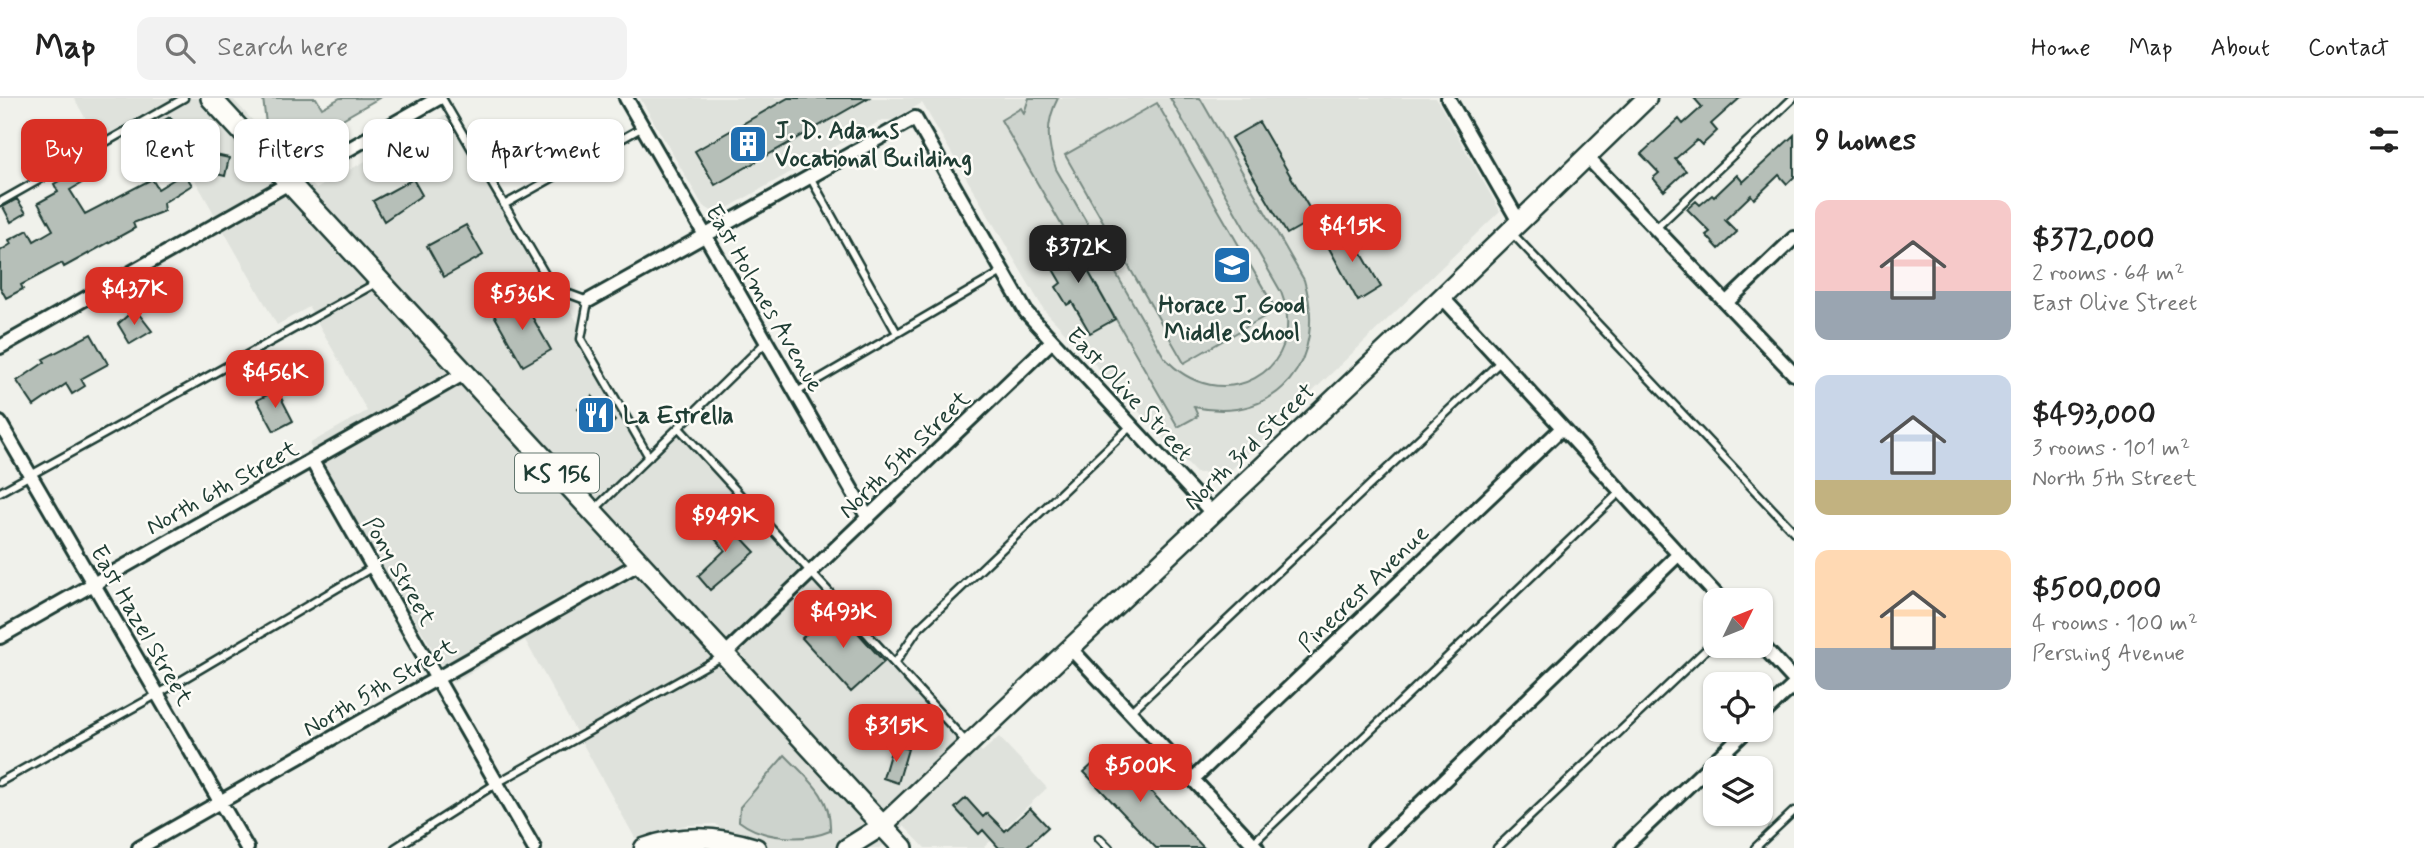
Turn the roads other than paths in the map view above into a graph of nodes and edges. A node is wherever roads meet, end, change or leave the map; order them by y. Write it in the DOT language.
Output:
graph roads {
  1 [pos="184,98"];
  2 [pos="211,98"];
  3 [pos="440,98"];
  4 [pos="626,98"];
  5 [pos="1448,98"];
  6 [pos="1647,98"];
  7 [pos="1793,98"];
  8 [pos="643,127"];
  9 [pos="1586,156"];
  10 [pos="810,177"];
  11 [pos="290,184"];
  12 [pos="0,202"];
  13 [pos="504,205"];
  14 [pos="1514,225"];
  15 [pos="1656,228"];
  16 [pos="705,235"];
  17 [pos="1794,238"];
  18 [pos="1003,272"];
  19 [pos="380,281"];
  20 [pos="1442,297"];
  21 [pos="588,301"];
  22 [pos="1727,302"];
  23 [pos="897,333"];
  24 [pos="766,342"];
  25 [pos="1051,342"];
  26 [pos="0,347"];
  27 [pos="1501,361"];
  28 [pos="1793,372"];
  29 [pos="465,373"];
  30 [pos="795,393"];
  31 [pos="0,423"];
  32 [pos="1131,426"];
  33 [pos="678,428"];
  34 [pos="1562,428"];
  35 [pos="649,457"];
  36 [pos="312,461"];
  37 [pos="31,475"];
  38 [pos="1621,491"];
  39 [pos="0,492"];
  40 [pos="593,512"];
  41 [pos="1213,514"];
  42 [pos="868,518"];
  43 [pos="1794,532"];
  44 [pos="1679,554"];
  45 [pos="640,563"];
  46 [pos="373,567"];
  47 [pos="812,571"];
  48 [pos="94,584"];
  49 [pos="1710,588"];
  50 [pos="0,638"];
  51 [pos="1071,649"];
  52 [pos="1703,652"];
  53 [pos="724,655"];
  54 [pos="1773,658"];
  55 [pos="895,663"];
  56 [pos="437,677"];
  57 [pos="1794,683"];
  58 [pos="158,694"];
  59 [pos="1773,704"];
  60 [pos="1130,712"];
  61 [pos="1734,742"];
  62 [pos="969,745"];
  63 [pos="1193,779"];
  64 [pos="0,782"];
  65 [pos="497,783"];
  66 [pos="220,801"];
  67 [pos="1794,811"];
  68 [pos="882,826"];
  69 [pos="1099,838"];
  70 [pos="1254,846"];
  71 [pos="139,848"];
  72 [pos="247,848"];
  73 [pos="395,848"];
  74 [pos="534,848"];
  75 [pos="644,848"];
  76 [pos="756,848"];
  77 [pos="848,848"];
  78 [pos="902,848"];
  79 [pos="1109,848"];
  80 [pos="1374,848"];
  81 [pos="1497,848"];
  82 [pos="1623,848"];
  83 [pos="1755,848"];
  1 -- 12 [label="lane"];
  2 -- 11 [label="main road, KS 156"];
  3 -- 11 [label="street"];
  3 -- 13 [label="lane"];
  4 -- 8 [label="street, East Holmes Avenue"];
  5 -- 14 [label="street"];
  6 -- 9 [label="main road, North 3rd Street"];
  7 -- 15 [label="lane"];
  8 -- 13 [label="lane"];
  8 -- 16 [label="street, East Holmes Avenue"];
  9 -- 14 [label="main road, North 3rd Street"];
  9 -- 15 [label="street"];
  10 -- 16 [label="street"];
  10 -- 18 [label="street, East Olive Street"];
  10 -- 23 [label="lane"];
  11 -- 19 [label="main road, KS 156"];
  11 -- 26 [label="street"];
  13 -- 21 [label="lane"];
  14 -- 20 [label="main road, North 3rd Street"];
  14 -- 43 [label="lane"];
  15 -- 22 [label="street"];
  16 -- 21 [label="street"];
  16 -- 24 [label="street, East Holmes Avenue"];
  17 -- 22 [label="street"];
  18 -- 23 [label="lane"];
  18 -- 25 [label="street, East Olive Street"];
  19 -- 29 [label="main road, KS 156"];
  19 -- 37 [label="lane"];
  20 -- 27 [label="street"];
  20 -- 41 [label="main road, North 3rd Street"];
  21 -- 35 [label="lane"];
  22 -- 28 [label="street"];
  23 -- 30 [label="lane"];
  24 -- 30 [label="street, East Holmes Avenue"];
  24 -- 33 [label="lane"];
  25 -- 32 [label="street, East Olive Street"];
  25 -- 42 [label="street, North 5th Street"];
  27 -- 34 [label="street"];
  27 -- 60 [label="lane"];
  29 -- 36 [label="street, North 6th Street"];
  29 -- 40 [label="main road, KS 156"];
  30 -- 42 [label="street, East Holmes Avenue"];
  31 -- 37 [label="street, East Hazel Street"];
  32 -- 41 [label="street, East Olive Street"];
  32 -- 55 [label="lane"];
  33 -- 35 [label="lane"];
  33 -- 47 [label="lane"];
  34 -- 38 [label="street"];
  34 -- 63 [label="street, Pinecrest Avenue"];
  35 -- 40 [label="lane"];
  36 -- 46 [label="street, Pony Street"];
  36 -- 48 [label="street, North 6th Street"];
  37 -- 39 [label="lane"];
  37 -- 48 [label="street, East Hazel Street"];
  38 -- 44 [label="street"];
  38 -- 70 [label="lane"];
  40 -- 45 [label="main road, KS 156"];
  41 -- 51 [label="main road, North 3rd Street"];
  42 -- 47 [label="street, North 5th Street"];
  44 -- 49 [label="street"];
  44 -- 80 [label="street"];
  45 -- 53 [label="main road, KS 156"];
  45 -- 56 [label="street, North 5th Street"];
  46 -- 56 [label="street, Pony Street"];
  46 -- 58 [label="lane"];
  47 -- 53 [label="street, North 5th Street"];
  47 -- 55 [label="lane"];
  48 -- 50 [label="street, North 6th Street"];
  48 -- 58 [label="street, East Hazel Street"];
  51 -- 60 [label="street"];
  51 -- 62 [label="main road, North 3rd Street"];
  52 -- 81 [label="lane"];
  53 -- 65 [label="lane"];
  53 -- 68 [label="main road, KS 156"];
  54 -- 57 [label="street"];
  55 -- 62 [label="lane"];
  56 -- 65 [label="street, Pony Street"];
  56 -- 66 [label="street, North 5th Street"];
  57 -- 59 [label="street"];
  58 -- 64 [label="lane"];
  58 -- 66 [label="street, East Hazel Street"];
  60 -- 63 [label="street"];
  61 -- 82 [label="street"];
  62 -- 68 [label="main road, North 3rd Street"];
  63 -- 70 [label="street"];
  65 -- 73 [label="lane"];
  65 -- 74 [label="street, Pony Street"];
  66 -- 71 [label="street, North 5th Street"];
  66 -- 72 [label="street, East Hazel Street"];
  67 -- 83 [label="lane"];
  68 -- 77 [label="main road, North 3rd Street"];
  68 -- 78 [label="main road, KS 156"];
  69 -- 79 [label="lane"];
  75 -- 76 [label="main road"];
}
